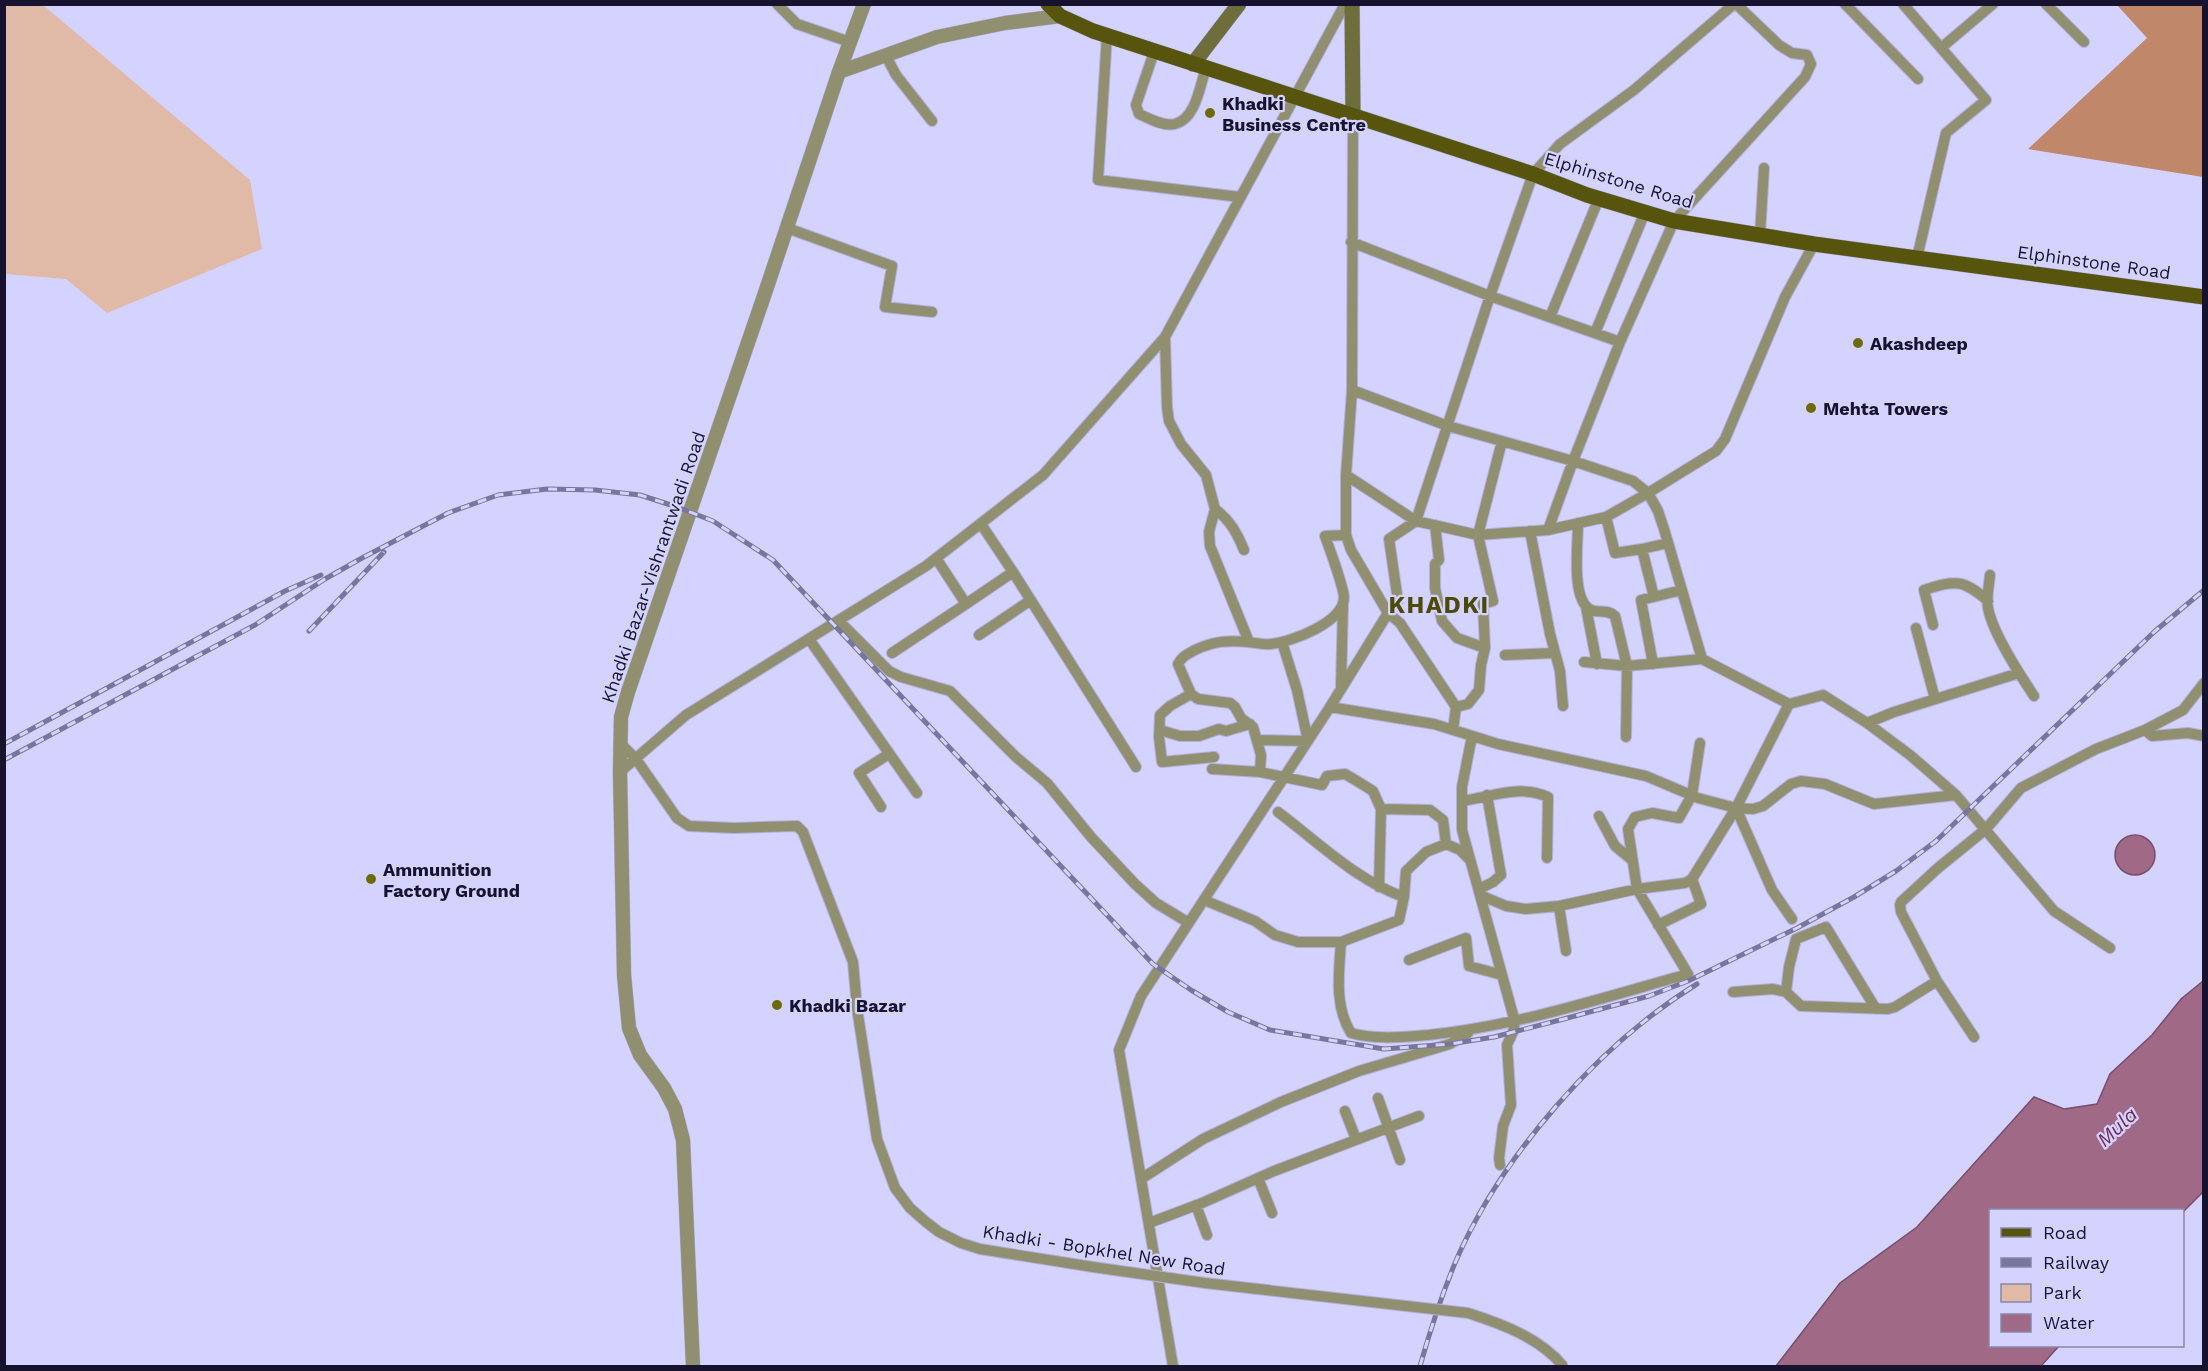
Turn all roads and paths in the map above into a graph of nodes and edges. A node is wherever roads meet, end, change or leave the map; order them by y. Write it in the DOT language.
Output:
graph roads {
  1 [pos="777,4"];
  2 [pos="864,4"];
  3 [pos="1048,4"];
  4 [pos="1239,4"];
  5 [pos="1345,4"];
  6 [pos="1352,4"];
  7 [pos="1735,4"];
  8 [pos="1845,4"];
  9 [pos="1903,4"];
  10 [pos="1994,4"];
  11 [pos="2046,4"];
  12 [pos="1060,16"];
  13 [pos="1107,35"];
  14 [pos="850,42"];
  15 [pos="2084,42"];
  16 [pos="1941,48"];
  17 [pos="1154,52"];
  18 [pos="886,56"];
  19 [pos="1199,66"];
  20 [pos="839,72"];
  21 [pos="1918,79"];
  22 [pos="1294,97"];
  23 [pos="1353,116"];
  24 [pos="932,121"];
  25 [pos="1764,168"];
  26 [pos="1533,174"];
  27 [pos="1240,197"];
  28 [pos="1599,198"];
  29 [pos="1645,212"];
  30 [pos="1674,221"];
  31 [pos="787,228"];
  32 [pos="1760,235"];
  33 [pos="1351,242"];
  34 [pos="1814,244"];
  35 [pos="1917,258"];
  36 [pos="1490,296"];
  37 [pos="2204,297"];
  38 [pos="932,312"];
  39 [pos="1550,317"];
  40 [pos="1595,333"];
  41 [pos="1165,337"];
  42 [pos="1620,342"];
  43 [pos="1352,390"];
  44 [pos="1448,426"];
  45 [pos="1502,441"];
  46 [pos="1573,461"];
  47 [pos="1346,475"];
  48 [pos="1648,493"];
  49 [pos="1215,510"];
  50 [pos="1606,517"];
  51 [pos="1416,521"];
  52 [pos="1578,523"];
  53 [pos="981,524"];
  54 [pos="1435,525"];
  55 [pos="1548,530"];
  56 [pos="1530,531"];
  57 [pos="1346,535"];
  58 [pos="1478,535"];
  59 [pos="1668,543"];
  60 [pos="1642,549"];
  61 [pos="1244,550"];
  62 [pos="936,558"];
  63 [pos="1013,572"];
  64 [pos="1990,575"];
  65 [pos="1682,590"];
  66 [pos="1654,597"];
  67 [pos="1031,600"];
  68 [pos="1988,601"];
  69 [pos="1343,602"];
  70 [pos="966,604"];
  71 [pos="1586,607"];
  72 [pos="1388,613"];
  73 [pos="839,621"];
  74 [pos="1933,625"];
  75 [pos="1916,628"];
  76 [pos="979,635"];
  77 [pos="809,639"];
  78 [pos="1250,642"];
  79 [pos="1282,642"];
  80 [pos="1485,648"];
  81 [pos="892,653"];
  82 [pos="1555,653"];
  83 [pos="1505,655"];
  84 [pos="1702,659"];
  85 [pos="1584,663"];
  86 [pos="1597,664"];
  87 [pos="1653,664"];
  88 [pos="1627,666"];
  89 [pos="2019,672"];
  90 [pos="2204,683"];
  91 [pos="1341,689"];
  92 [pos="1191,694"];
  93 [pos="2034,696"];
  94 [pos="1935,699"];
  95 [pos="1790,704"];
  96 [pos="1456,706"];
  97 [pos="1563,706"];
  98 [pos="1330,707"];
  99 [pos="1867,723"];
  100 [pos="1250,724"];
  101 [pos="1160,730"];
  102 [pos="1453,730"];
  103 [pos="2145,730"];
  104 [pos="1472,736"];
  105 [pos="2204,736"];
  106 [pos="1626,737"];
  107 [pos="1258,740"];
  108 [pos="1308,741"];
  109 [pos="620,743"];
  110 [pos="1700,743"];
  111 [pos="889,754"];
  112 [pos="1214,757"];
  113 [pos="636,759"];
  114 [pos="1136,767"];
  115 [pos="1212,769"];
  116 [pos="620,772"];
  117 [pos="1260,772"];
  118 [pos="1284,778"];
  119 [pos="918,793"];
  120 [pos="1487,795"];
  121 [pos="1692,795"];
  122 [pos="1956,795"];
  123 [pos="1462,801"];
  124 [pos="881,807"];
  125 [pos="1736,808"];
  126 [pos="1382,809"];
  127 [pos="1278,812"];
  128 [pos="1599,816"];
  129 [pos="1986,829"];
  130 [pos="1446,844"];
  131 [pos="1547,858"];
  132 [pos="1470,860"];
  133 [pos="1632,860"];
  134 [pos="1692,879"];
  135 [pos="1379,887"];
  136 [pos="1637,889"];
  137 [pos="1480,892"];
  138 [pos="1404,897"];
  139 [pos="1204,900"];
  140 [pos="1559,906"];
  141 [pos="1792,919"];
  142 [pos="1189,923"];
  143 [pos="1658,925"];
  144 [pos="1341,942"];
  145 [pos="2110,948"];
  146 [pos="1566,951"];
  147 [pos="1409,960"];
  148 [pos="1502,975"];
  149 [pos="1937,981"];
  150 [pos="1733,992"];
  151 [pos="1786,992"];
  152 [pos="1876,1008"];
  153 [pos="1515,1022"];
  154 [pos="1476,1029"];
  155 [pos="1974,1037"];
  156 [pos="1378,1098"];
  157 [pos="1346,1111"];
  158 [pos="1419,1116"];
  159 [pos="1389,1128"];
  160 [pos="1356,1139"];
  161 [pos="1401,1160"];
  162 [pos="1500,1165"];
  163 [pos="1258,1178"];
  164 [pos="1141,1179"];
  165 [pos="1196,1205"];
  166 [pos="1272,1213"];
  167 [pos="1149,1223"];
  168 [pos="1207,1235"];
  169 [pos="693,1366"];
  170 [pos="1173,1366"];
  171 [pos="1563,1366"];
  1 -- 14 [label="street"];
  2 -- 14 [label="street, Khadki Bazar-Vishrantwadi Road"];
  3 -- 12 [label="main road, Elphinstone Road"];
  4 -- 19 [label="main road"];
  5 -- 22 [label="street"];
  6 -- 23 [label="main road"];
  7 -- 26 [label="street"];
  7 -- 30 [label="street"];
  8 -- 21 [label="street"];
  9 -- 16 [label="street"];
  10 -- 16 [label="street"];
  11 -- 15 [label="street"];
  12 -- 13 [label="main road, Elphinstone Road"];
  12 -- 18 [label="street"];
  13 -- 17 [label="main road, Elphinstone Road"];
  13 -- 27 [label="street"];
  14 -- 20 [label="street, Khadki Bazar-Vishrantwadi Road"];
  16 -- 35 [label="street"];
  17 -- 19 [label="main road, Elphinstone Road"];
  17 -- 19 [label="street"];
  18 -- 20 [label="street"];
  18 -- 24 [label="street"];
  19 -- 22 [label="main road, Elphinstone Road"];
  20 -- 31 [label="street, Khadki Bazar-Vishrantwadi Road"];
  22 -- 23 [label="main road, Elphinstone Road"];
  22 -- 27 [label="street"];
  23 -- 26 [label="main road, Elphinstone Road"];
  23 -- 33 [label="street"];
  25 -- 32 [label="street"];
  26 -- 28 [label="main road, Elphinstone Road"];
  26 -- 36 [label="street"];
  27 -- 41 [label="street"];
  28 -- 29 [label="main road, Elphinstone Road"];
  28 -- 39 [label="street"];
  29 -- 30 [label="main road, Elphinstone Road"];
  29 -- 40 [label="street"];
  30 -- 32 [label="main road, Elphinstone Road"];
  30 -- 42 [label="street"];
  31 -- 38 [label="street"];
  31 -- 109 [label="street, Khadki Bazar-Vishrantwadi Road"];
  32 -- 34 [label="main road, Elphinstone Road"];
  33 -- 36 [label="street"];
  33 -- 43 [label="street"];
  34 -- 35 [label="main road, Elphinstone Road"];
  34 -- 48 [label="street"];
  35 -- 37 [label="main road, Elphinstone Road"];
  36 -- 39 [label="street"];
  36 -- 44 [label="street"];
  39 -- 40 [label="street"];
  40 -- 42 [label="street"];
  41 -- 49 [label="street"];
  41 -- 53 [label="street"];
  42 -- 46 [label="street"];
  43 -- 44 [label="street"];
  43 -- 47 [label="street"];
  44 -- 45 [label="street"];
  44 -- 51 [label="street"];
  45 -- 46 [label="street"];
  45 -- 58 [label="street"];
  46 -- 48 [label="street"];
  46 -- 55 [label="street"];
  47 -- 51 [label="street"];
  47 -- 57 [label="street"];
  48 -- 50 [label="street"];
  48 -- 59 [label="street"];
  49 -- 61 [label="street"];
  49 -- 78 [label="street"];
  50 -- 52 [label="street"];
  50 -- 60 [label="street"];
  51 -- 54 [label="street"];
  51 -- 72 [label="street"];
  52 -- 55 [label="street"];
  52 -- 71 [label="street"];
  53 -- 62 [label="street"];
  53 -- 63 [label="street"];
  54 -- 58 [label="street"];
  54 -- 80 [label="street"];
  55 -- 56 [label="street"];
  56 -- 58 [label="street"];
  56 -- 82 [label="street"];
  57 -- 69 [label="street"];
  57 -- 72 [label="street"];
  58 -- 80 [label="street"];
  59 -- 60 [label="street"];
  59 -- 65 [label="street"];
  60 -- 66 [label="street"];
  62 -- 70 [label="street"];
  62 -- 73 [label="street"];
  63 -- 67 [label="street"];
  63 -- 70 [label="street"];
  64 -- 68 [label="street"];
  65 -- 66 [label="street"];
  65 -- 84 [label="street"];
  66 -- 87 [label="street"];
  67 -- 76 [label="street"];
  67 -- 114 [label="street"];
  68 -- 74 [label="street"];
  68 -- 89 [label="street"];
  69 -- 79 [label="street"];
  69 -- 91 [label="street"];
  70 -- 81 [label="street"];
  71 -- 86 [label="street"];
  71 -- 88 [label="street"];
  72 -- 91 [label="street"];
  72 -- 96 [label="street"];
  73 -- 77 [label="street"];
  73 -- 142 [label="street"];
  75 -- 94 [label="street"];
  77 -- 111 [label="street"];
  77 -- 113 [label="street"];
  78 -- 79 [label="street"];
  78 -- 92 [label="street"];
  79 -- 108 [label="street"];
  80 -- 96 [label="street"];
  82 -- 83 [label="street"];
  82 -- 97 [label="street"];
  84 -- 87 [label="street"];
  84 -- 95 [label="street"];
  85 -- 86 [label="street"];
  86 -- 88 [label="street"];
  87 -- 88 [label="street"];
  88 -- 106 [label="street"];
  89 -- 93 [label="street"];
  89 -- 94 [label="street"];
  90 -- 103 [label="street"];
  91 -- 98 [label="street"];
  92 -- 100 [label="street"];
  92 -- 101 [label="street"];
  94 -- 99 [label="street"];
  95 -- 99 [label="street"];
  95 -- 125 [label="street"];
  96 -- 102 [label="street"];
  98 -- 102 [label="street"];
  98 -- 108 [label="street"];
  99 -- 122 [label="street"];
  100 -- 101 [label="street"];
  100 -- 107 [label="street"];
  101 -- 112 [label="street"];
  102 -- 104 [label="street"];
  103 -- 105 [label="street"];
  103 -- 129 [label="street"];
  104 -- 121 [label="street"];
  104 -- 123 [label="street"];
  107 -- 108 [label="street"];
  107 -- 117 [label="street"];
  108 -- 118 [label="street"];
  109 -- 113 [label="street, Khadki - Bopkhel New Road"];
  109 -- 116 [label="street, Khadki Bazar-Vishrantwadi Road"];
  110 -- 121 [label="street"];
  111 -- 119 [label="street"];
  111 -- 124 [label="street"];
  113 -- 116 [label="street"];
  113 -- 171 [label="street, Khadki - Bopkhel New Road, bridge"];
  115 -- 117 [label="street"];
  116 -- 169 [label="street, Khadki Bazar-Vishrantwadi Road"];
  117 -- 118 [label="street"];
  118 -- 126 [label="street"];
  118 -- 139 [label="street"];
  120 -- 123 [label="street"];
  120 -- 131 [label="street"];
  120 -- 137 [label="street"];
  121 -- 125 [label="street"];
  121 -- 133 [label="street"];
  122 -- 125 [label="street"];
  122 -- 129 [label="street"];
  123 -- 132 [label="street"];
  125 -- 134 [label="street"];
  125 -- 141 [label="street"];
  126 -- 130 [label="street"];
  126 -- 135 [label="street"];
  127 -- 135 [label="street"];
  128 -- 133 [label="street"];
  129 -- 145 [label="street"];
  129 -- 149 [label="street"];
  130 -- 132 [label="street"];
  130 -- 138 [label="street"];
  132 -- 137 [label="street"];
  133 -- 136 [label="street"];
  134 -- 136 [label="street"];
  134 -- 143 [label="street"];
  135 -- 138 [label="street"];
  136 -- 140 [label="street"];
  136 -- 143 [label="street"];
  137 -- 140 [label="street"];
  137 -- 148 [label="street"];
  138 -- 144 [label="street"];
  139 -- 142 [label="street"];
  139 -- 144 [label="street"];
  140 -- 146 [label="street"];
  142 -- 164 [label="street"];
  143 -- 153 [label="street"];
  144 -- 154 [label="street"];
  147 -- 148 [label="street"];
  148 -- 153 [label="street"];
  149 -- 152 [label="street"];
  149 -- 155 [label="street"];
  150 -- 151 [label="street"];
  151 -- 152 [label="street"];
  151 -- 152 [label="street"];
  153 -- 154 [label="street"];
  153 -- 162 [label="street"];
  154 -- 164 [label="street"];
  156 -- 159 [label="street"];
  157 -- 160 [label="street"];
  158 -- 159 [label="street"];
  159 -- 160 [label="street"];
  159 -- 161 [label="street"];
  160 -- 163 [label="street"];
  163 -- 165 [label="street"];
  163 -- 166 [label="street"];
  164 -- 167 [label="street"];
  165 -- 167 [label="street"];
  165 -- 168 [label="street"];
  167 -- 170 [label="street"];
}
